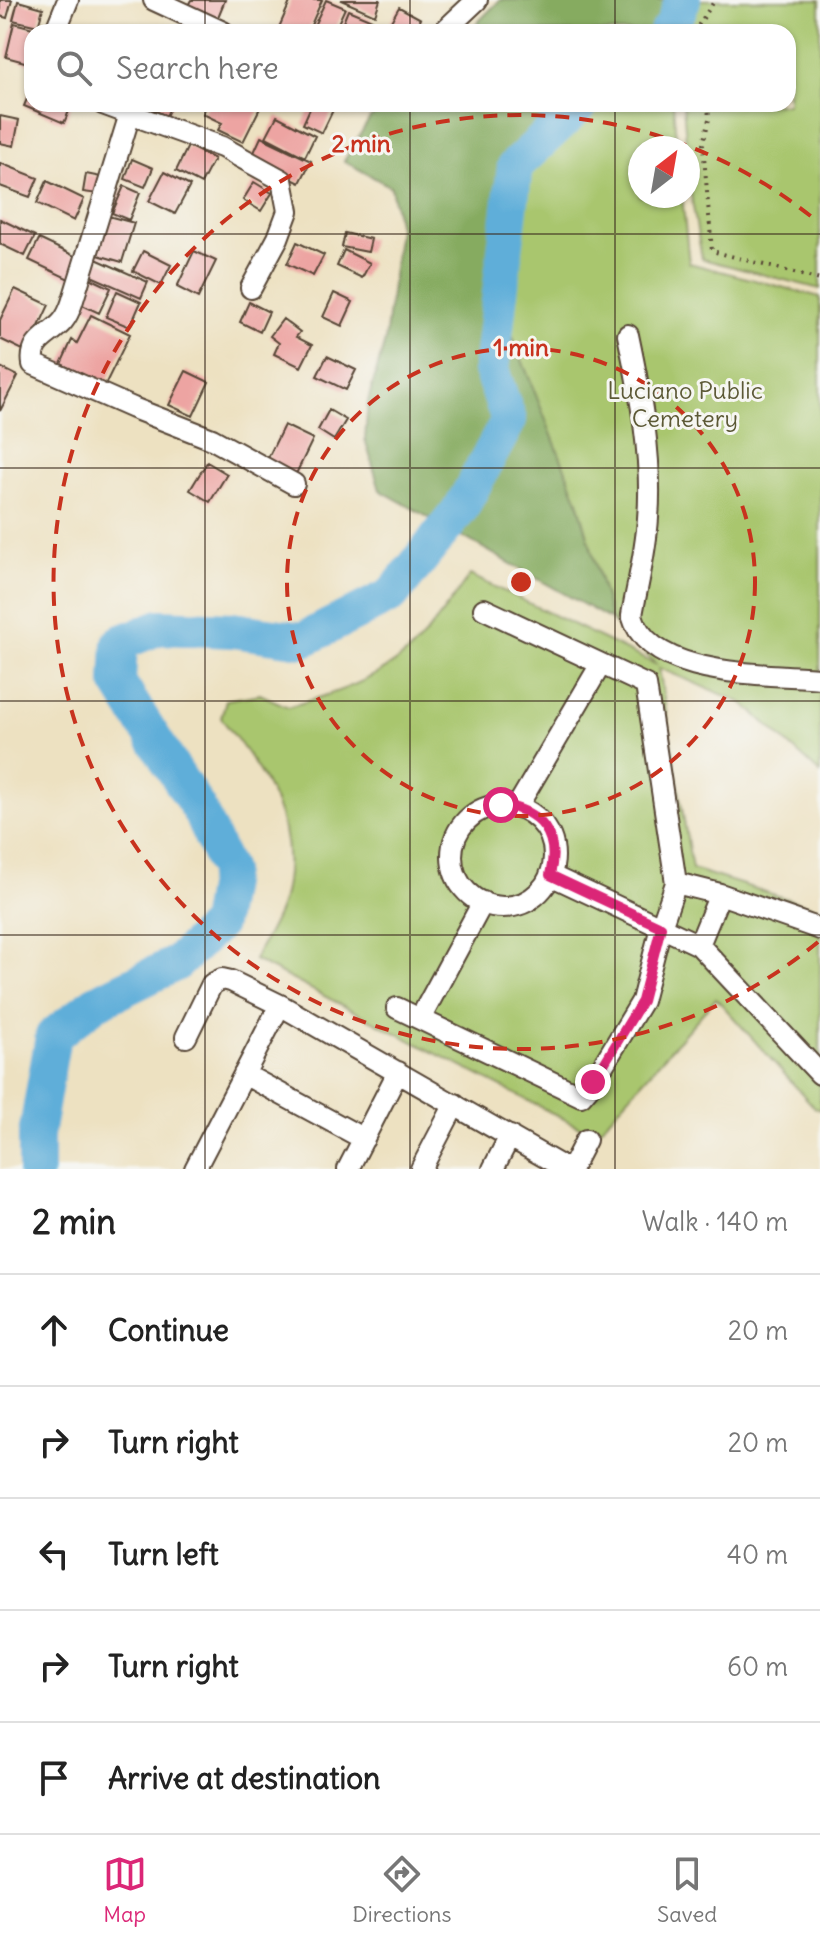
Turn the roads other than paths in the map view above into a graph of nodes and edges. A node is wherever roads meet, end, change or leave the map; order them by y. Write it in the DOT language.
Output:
graph roads {
  1 [pos="68,0"];
  2 [pos="154,0"];
  3 [pos="477,0"];
  4 [pos="58,24"];
  5 [pos="206,24"];
  6 [pos="452,24"];
  7 [pos="125,112"];
  8 [pos="130,114"];
  9 [pos="251,288"];
  10 [pos="628,335"];
  11 [pos="294,484"];
  12 [pos="484,609"];
  13 [pos="601,664"];
  14 [pos="820,670"];
  15 [pos="820,678"];
  16 [pos="517,807"];
  17 [pos="550,875"];
  18 [pos="676,883"];
  19 [pos="720,894"];
  20 [pos="483,902"];
  21 [pos="661,927"];
  22 [pos="820,929"];
  23 [pos="699,945"];
  24 [pos="280,1005"];
  25 [pos="397,1008"];
  26 [pos="420,1019"];
  27 [pos="186,1037"];
  28 [pos="398,1072"];
  29 [pos="244,1074"];
  30 [pos="820,1074"];
  31 [pos="455,1104"];
  32 [pos="510,1136"];
  33 [pos="364,1139"];
  34 [pos="586,1140"];
  35 [pos="195,1169"];
  36 [pos="348,1169"];
  37 [pos="421,1169"];
  38 [pos="493,1169"];
  39 [pos="569,1169"];
  1 -- 4 [label="street"];
  2 -- 5 [label="street"];
  3 -- 6 [label="street"];
  7 -- 8 [label="street"];
  8 -- 9 [label="street"];
  8 -- 11 [label="street"];
  10 -- 15 [label="street"];
  12 -- 13 [label="street"];
  13 -- 16 [label="street"];
  13 -- 18 [label="street"];
  14 -- 15 [label="street"];
  16 -- 17 [label="street"];
  16 -- 20 [label="street"];
  17 -- 20 [label="street"];
  17 -- 21 [label="street"];
  18 -- 19 [label="street"];
  18 -- 21 [label="street"];
  19 -- 22 [label="street"];
  19 -- 23 [label="street"];
  20 -- 26 [label="street"];
  21 -- 23 [label="street"];
  21 -- 26 [label="street"];
  23 -- 30 [label="street"];
  24 -- 27 [label="street"];
  24 -- 28 [label="street"];
  24 -- 29 [label="street"];
  25 -- 26 [label="street"];
  28 -- 31 [label="street"];
  28 -- 33 [label="street"];
  29 -- 33 [label="street"];
  29 -- 35 [label="street"];
  31 -- 32 [label="street"];
  31 -- 37 [label="street"];
  32 -- 38 [label="street"];
  32 -- 39 [label="street"];
  33 -- 36 [label="street"];
  34 -- 39 [label="street"];
}
